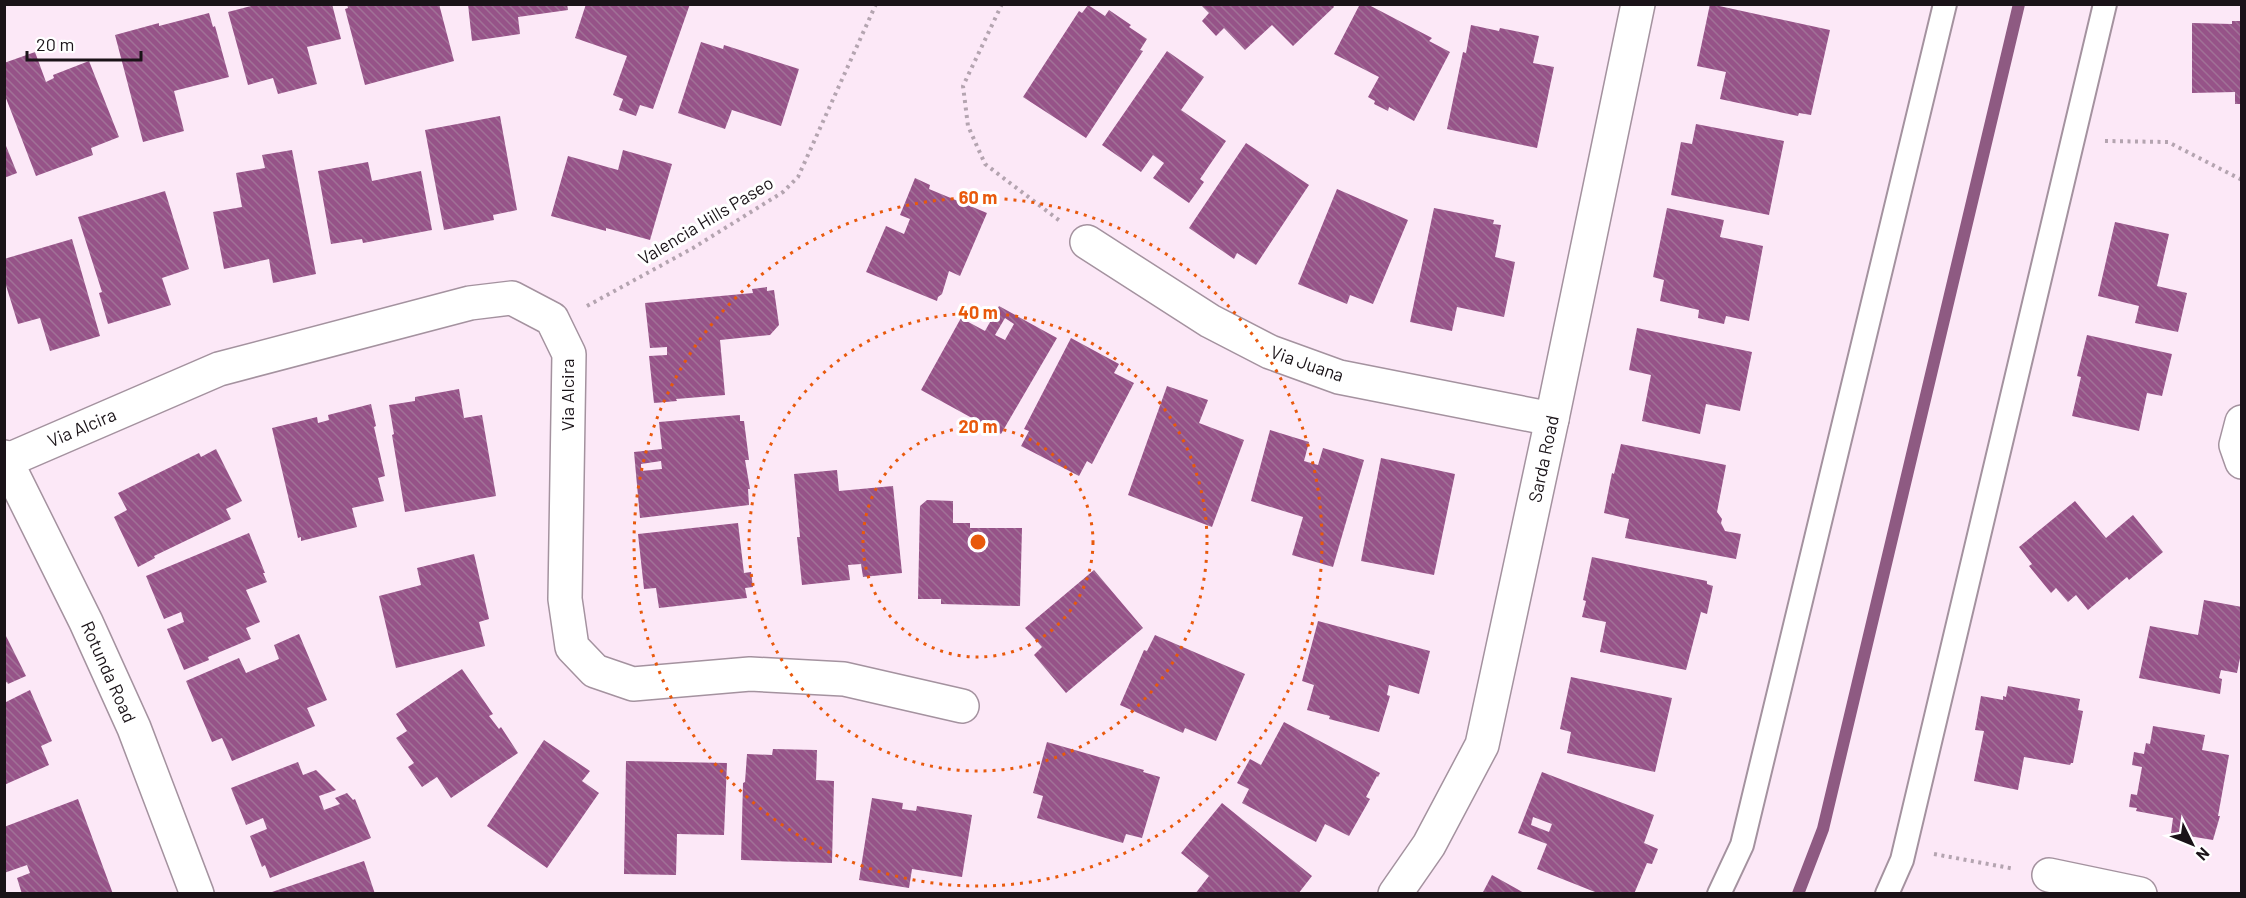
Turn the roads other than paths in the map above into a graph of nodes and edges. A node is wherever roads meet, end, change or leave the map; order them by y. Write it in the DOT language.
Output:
graph roads {
  1 [pos="1638,4"];
  2 [pos="1945,4"];
  3 [pos="2105,4"];
  4 [pos="1087,242"];
  5 [pos="1552,419"];
  6 [pos="2241,422"];
  7 [pos="5,459"];
  8 [pos="2241,462"];
  9 [pos="962,706"];
  10 [pos="2049,875"];
  11 [pos="197,894"];
  12 [pos="1395,894"];
  13 [pos="1719,894"];
  14 [pos="1887,894"];
  15 [pos="2140,894"];
  1 -- 5 [label="street, Sarda Road"];
  2 -- 13 [label="lane"];
  3 -- 14 [label="lane"];
  4 -- 5 [label="street, Via Juana"];
  5 -- 12 [label="street, Sarda Road"];
  6 -- 8 [label="street"];
  7 -- 9 [label="street, Via Alcira"];
  7 -- 11 [label="street, Rotunda Road"];
  10 -- 15 [label="street"];
}
